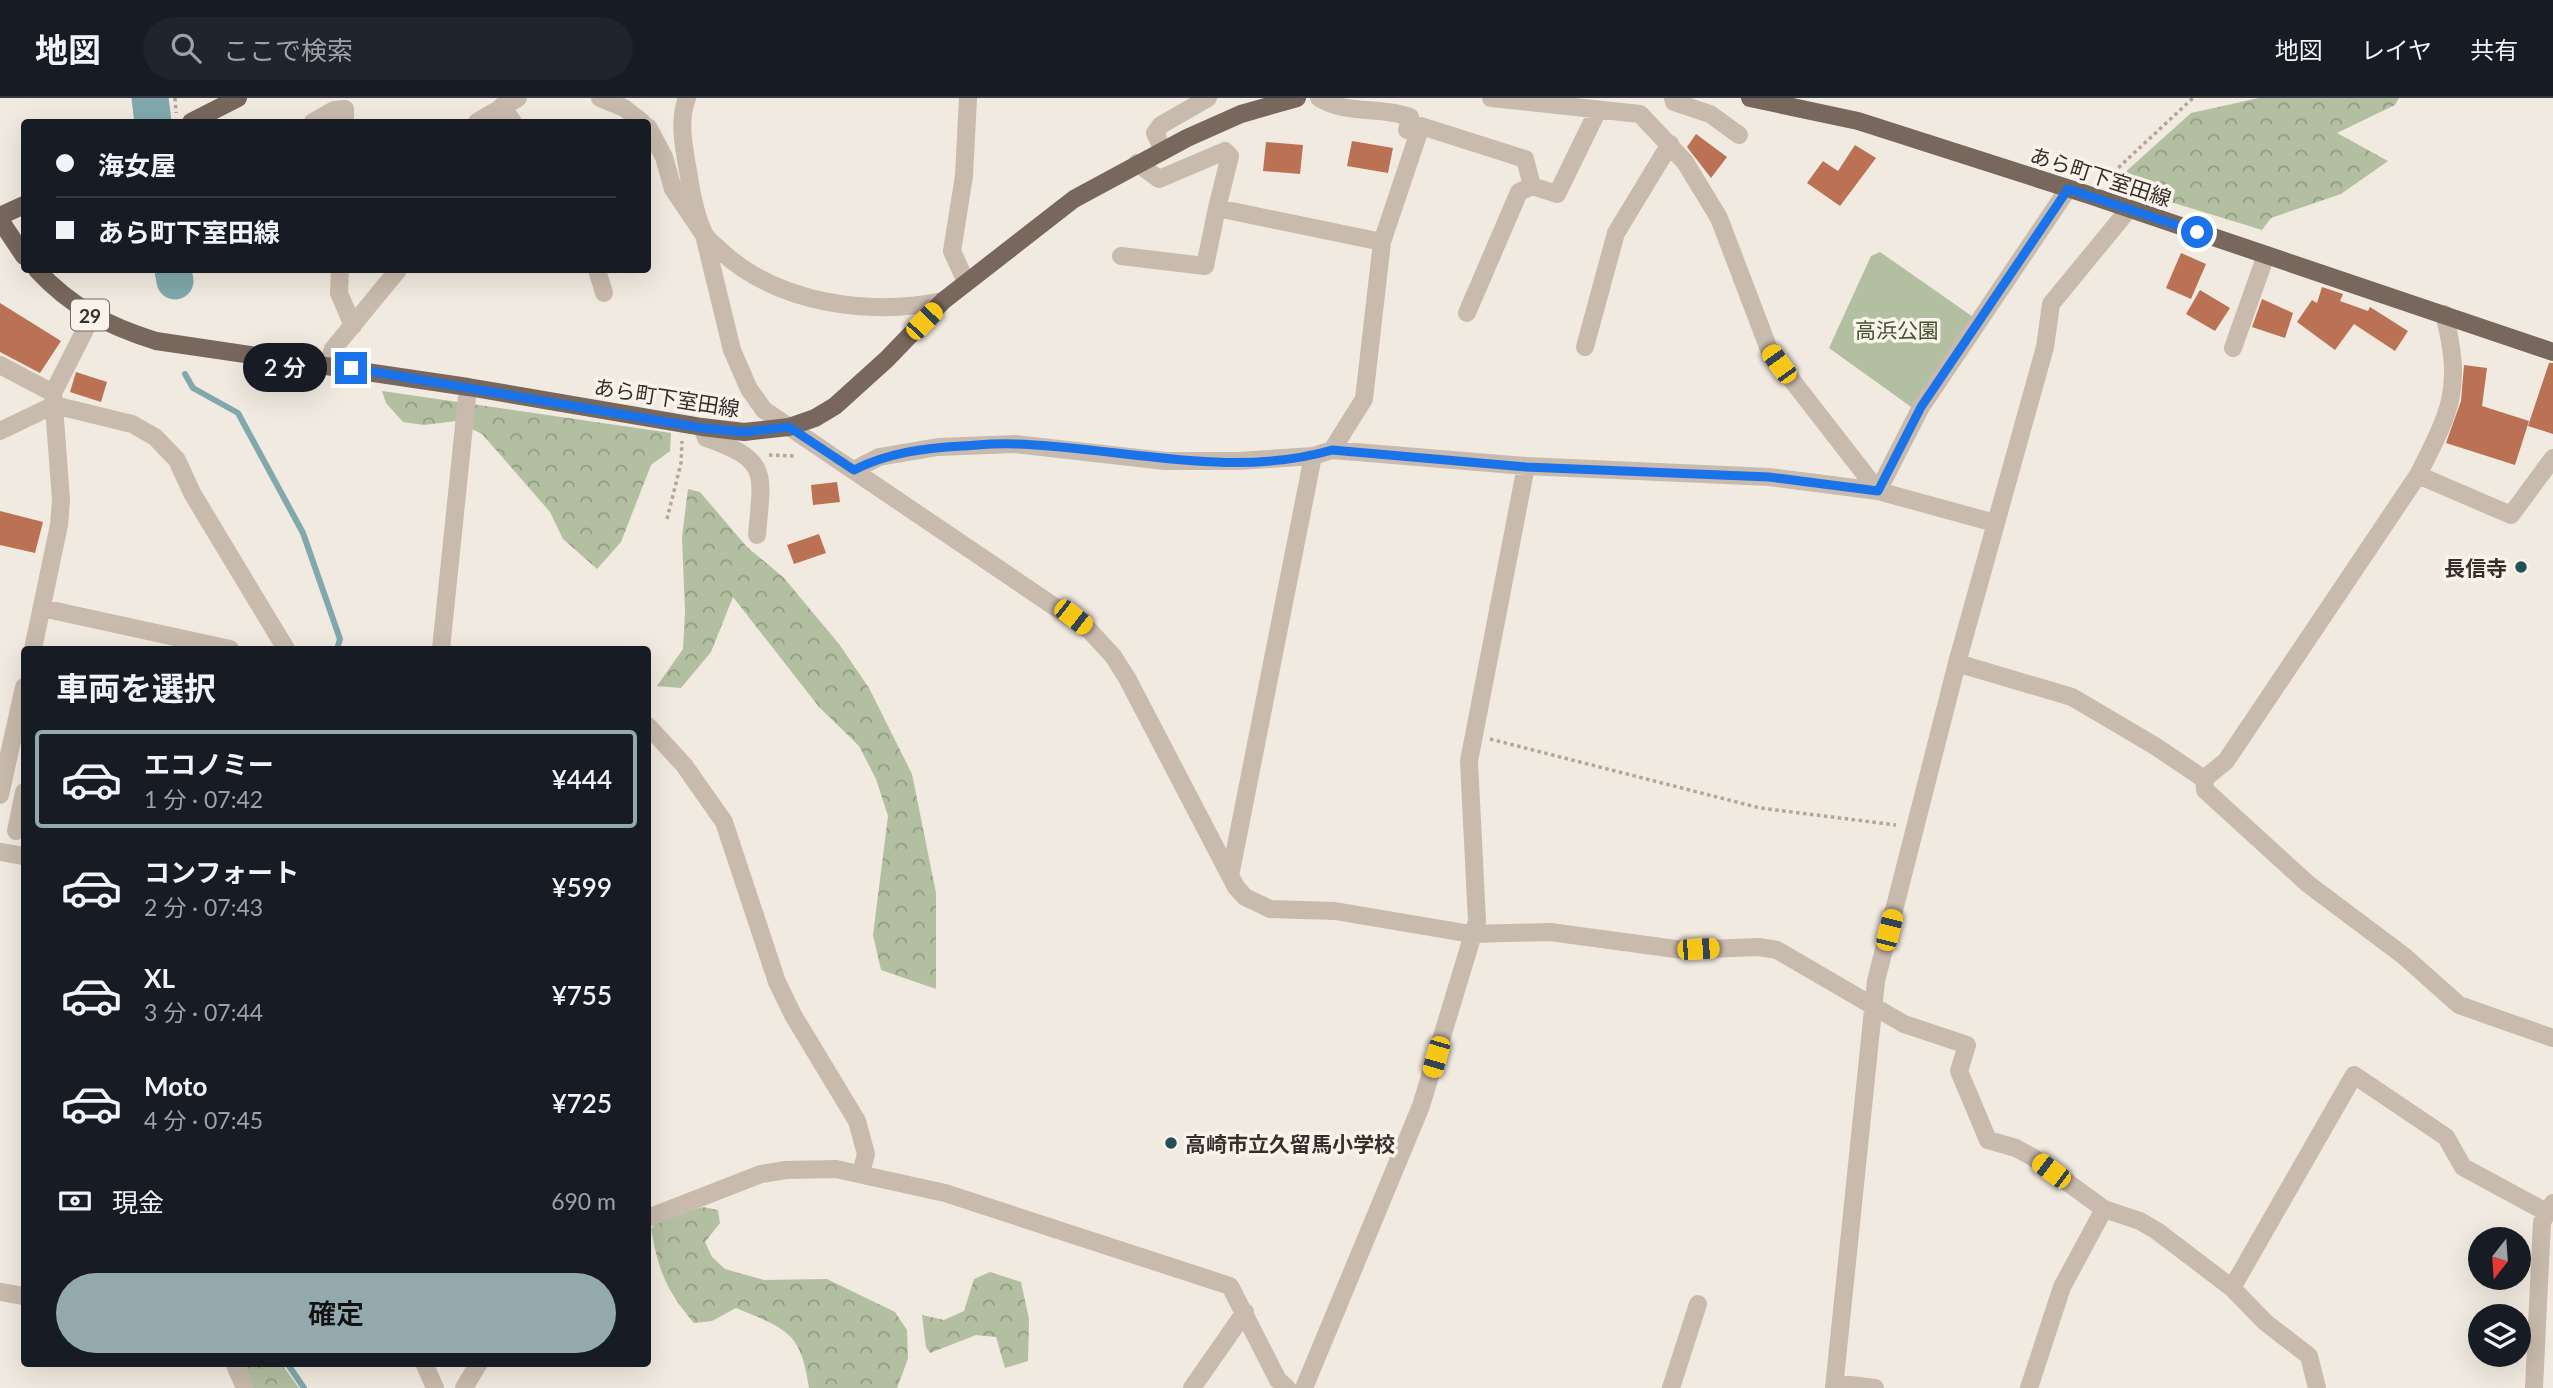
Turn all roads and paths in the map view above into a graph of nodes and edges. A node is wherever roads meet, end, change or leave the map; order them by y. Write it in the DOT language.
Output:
graph roads {
  1 [pos="238,98"];
  2 [pos="600,98"];
  3 [pos="687,98"];
  4 [pos="968,98"];
  5 [pos="1208,98"];
  6 [pos="1297,98"];
  7 [pos="1319,98"];
  8 [pos="1492,98"];
  9 [pos="1673,98"];
  10 [pos="1750,98"];
  11 [pos="2193,98"];
  12 [pos="510,102"];
  13 [pos="1598,110"];
  14 [pos="197,119"];
  15 [pos="318,119"];
  16 [pos="345,119"];
  17 [pos="482,119"];
  18 [pos="638,119"];
  19 [pos="1407,130"];
  20 [pos="651,133"];
  21 [pos="1740,135"];
  22 [pos="1670,144"];
  23 [pos="1163,150"];
  24 [pos="1136,163"];
  25 [pos="1532,186"];
  26 [pos="2068,189"];
  27 [pos="2089,195"];
  28 [pos="21,207"];
  29 [pos="1217,208"];
  30 [pos="2129,209"];
  31 [pos="0,218"];
  32 [pos="704,235"];
  33 [pos="1382,242"];
  34 [pos="21,251"];
  35 [pos="2266,255"];
  36 [pos="1121,256"];
  37 [pos="40,273"];
  38 [pos="340,273"];
  39 [pos="396,273"];
  40 [pos="598,273"];
  41 [pos="966,282"];
  42 [pos="604,293"];
  43 [pos="943,301"];
  44 [pos="1467,313"];
  45 [pos="2444,314"];
  46 [pos="92,316"];
  47 [pos="353,326"];
  48 [pos="1585,347"];
  49 [pos="2233,348"];
  50 [pos="2553,352"];
  51 [pos="328,364"];
  52 [pos="0,365"];
  53 [pos="468,387"];
  54 [pos="53,399"];
  55 [pos="684,425"];
  56 [pos="789,427"];
  57 [pos="702,428"];
  58 [pos="0,431"];
  59 [pos="1332,450"];
  60 [pos="768,455"];
  61 [pos="799,456"];
  62 [pos="1313,456"];
  63 [pos="2553,458"];
  64 [pos="1526,467"];
  65 [pos="854,470"];
  66 [pos="2418,475"];
  67 [pos="1878,491"];
  68 [pos="667,519"];
  69 [pos="1995,523"];
  70 [pos="757,535"];
  71 [pos="42,608"];
  72 [pos="34,646"];
  73 [pos="216,646"];
  74 [pos="284,646"];
  75 [pos="441,646"];
  76 [pos="1957,663"];
  77 [pos="21,700"];
  78 [pos="651,729"];
  79 [pos="1473,735"];
  80 [pos="2204,779"];
  81 [pos="0,795"];
  82 [pos="21,807"];
  83 [pos="1915,828"];
  84 [pos="16,831"];
  85 [pos="0,852"];
  86 [pos="21,856"];
  87 [pos="1230,876"];
  88 [pos="1471,934"];
  89 [pos="1872,1004"];
  90 [pos="2553,1038"];
  91 [pos="861,1173"];
  92 [pos="2549,1208"];
  93 [pos="2104,1209"];
  94 [pos="651,1217"];
  95 [pos="2232,1288"];
  96 [pos="0,1292"];
  97 [pos="21,1296"];
  98 [pos="1698,1304"];
  99 [pos="1245,1312"];
  100 [pos="236,1367"];
  101 [pos="426,1367"];
  102 [pos="477,1367"];
  103 [pos="1835,1385"];
  104 [pos="245,1388"];
  105 [pos="435,1388"];
  106 [pos="464,1388"];
  107 [pos="1192,1388"];
  108 [pos="1287,1388"];
  109 [pos="1304,1388"];
  110 [pos="1671,1388"];
  111 [pos="1875,1388"];
  112 [pos="2029,1388"];
  113 [pos="2317,1388"];
  114 [pos="2534,1388"];
  1 -- 14 [label="main road"];
  2 -- 18 [label="street"];
  3 -- 32 [label="street"];
  4 -- 41 [label="street"];
  5 -- 23 [label="street"];
  6 -- 23 [label="main road, あら町下室田線 / 29"];
  7 -- 19 [label="street"];
  8 -- 13 [label="street"];
  9 -- 21 [label="street"];
  10 -- 26 [label="main road, あら町下室田線"];
  11 -- 27 [label="path"];
  12 -- 17 [label="street"];
  13 -- 22 [label="street"];
  13 -- 25 [label="street"];
  15 -- 16 [label="street"];
  20 -- 32 [label="street"];
  22 -- 48 [label="street"];
  22 -- 67 [label="street"];
  23 -- 24 [label="main road, あら町下室田線 / 29"];
  24 -- 29 [label="street"];
  24 -- 41 [label="main road, あら町下室田線 / 29"];
  25 -- 33 [label="street"];
  25 -- 44 [label="street"];
  26 -- 27 [label="main road, あら町下室田線"];
  26 -- 67 [label="street"];
  27 -- 30 [label="main road, あら町下室田線"];
  28 -- 31 [label="main road"];
  29 -- 33 [label="street"];
  29 -- 36 [label="street"];
  30 -- 35 [label="main road, あら町下室田線"];
  30 -- 69 [label="street"];
  31 -- 34 [label="main road"];
  32 -- 43 [label="street"];
  32 -- 56 [label="street"];
  33 -- 59 [label="street"];
  35 -- 45 [label="main road, あら町下室田線"];
  35 -- 49 [label="street"];
  37 -- 46 [label="main road, あら町下室田線 / 29"];
  38 -- 47 [label="street"];
  39 -- 47 [label="street"];
  40 -- 42 [label="street"];
  41 -- 43 [label="main road, あら町下室田線 / 29"];
  43 -- 56 [label="main road, あら町下室田線 / 29"];
  45 -- 50 [label="main road, あら町下室田線"];
  45 -- 66 [label="street"];
  46 -- 51 [label="main road, あら町下室田線 / 29"];
  46 -- 54 [label="street"];
  47 -- 51 [label="street"];
  51 -- 53 [label="main road, あら町下室田線 / 29"];
  52 -- 54 [label="street"];
  53 -- 55 [label="main road, あら町下室田線 / 29"];
  53 -- 75 [label="street"];
  54 -- 58 [label="street"];
  54 -- 71 [label="street"];
  54 -- 74 [label="street"];
  55 -- 57 [label="main road, あら町下室田線 / 29"];
  55 -- 68 [label="path"];
  56 -- 57 [label="main road, あら町下室田線 / 29"];
  56 -- 65 [label="street"];
  57 -- 70 [label="street"];
  59 -- 62 [label="street"];
  59 -- 64 [label="street"];
  60 -- 61 [label="path"];
  62 -- 65 [label="street"];
  62 -- 87 [label="street"];
  63 -- 66 [label="street"];
  64 -- 67 [label="street"];
  64 -- 79 [label="street"];
  65 -- 87 [label="street"];
  66 -- 80 [label="street"];
  67 -- 69 [label="street"];
  69 -- 76 [label="street"];
  71 -- 72 [label="street"];
  71 -- 73 [label="street"];
  76 -- 80 [label="street"];
  76 -- 83 [label="street"];
  77 -- 81 [label="street"];
  78 -- 91 [label="street"];
  79 -- 83 [label="path"];
  79 -- 88 [label="street"];
  80 -- 90 [label="street"];
  82 -- 84 [label="street"];
  83 -- 89 [label="street"];
  85 -- 86 [label="street"];
  87 -- 88 [label="street"];
  88 -- 89 [label="street"];
  88 -- 109 [label="street"];
  89 -- 93 [label="street"];
  89 -- 103 [label="street"];
  91 -- 94 [label="street"];
  91 -- 99 [label="street"];
  92 -- 95 [label="street"];
  92 -- 114 [label="street"];
  93 -- 95 [label="street"];
  93 -- 112 [label="street"];
  95 -- 113 [label="street"];
  96 -- 97 [label="street"];
  98 -- 110 [label="street"];
  99 -- 107 [label="street"];
  99 -- 108 [label="street"];
  100 -- 104 [label="street"];
  101 -- 105 [label="street"];
  102 -- 106 [label="street"];
  103 -- 111 [label="street"];
}
